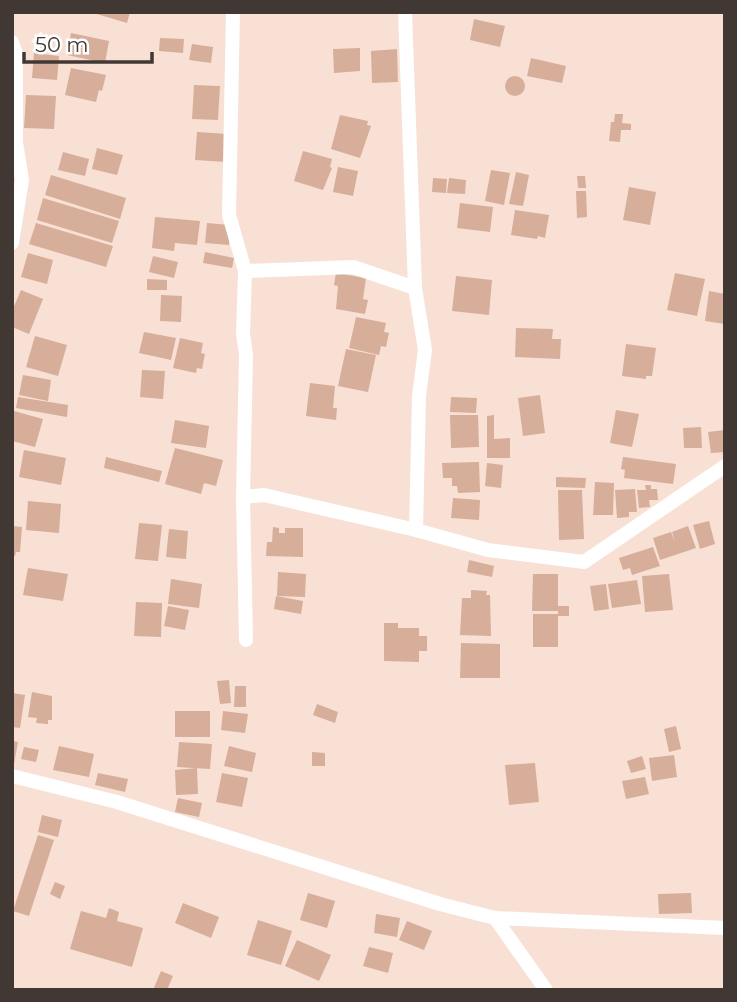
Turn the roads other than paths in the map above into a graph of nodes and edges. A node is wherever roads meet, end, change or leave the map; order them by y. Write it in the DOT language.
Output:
graph roads {
  1 [pos="233,12"];
  2 [pos="405,12"];
  3 [pos="12,42"];
  4 [pos="12,243"];
  5 [pos="245,271"];
  6 [pos="415,288"];
  7 [pos="725,466"];
  8 [pos="243,497"];
  9 [pos="416,530"];
  10 [pos="246,640"];
  11 [pos="12,776"];
  12 [pos="495,918"];
  13 [pos="725,928"];
  14 [pos="546,990"];
  1 -- 5 [label="street"];
  2 -- 6 [label="street"];
  3 -- 4 [label="street"];
  5 -- 6 [label="street"];
  5 -- 8 [label="street"];
  6 -- 9 [label="street"];
  7 -- 9 [label="street"];
  8 -- 9 [label="street"];
  8 -- 10 [label="street"];
  11 -- 12 [label="street"];
  12 -- 13 [label="street"];
  12 -- 14 [label="street"];
}
